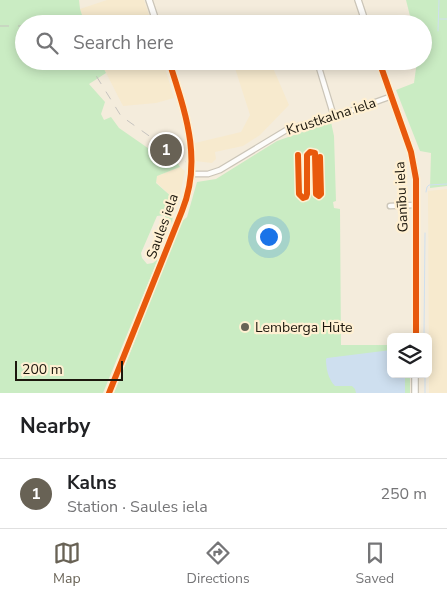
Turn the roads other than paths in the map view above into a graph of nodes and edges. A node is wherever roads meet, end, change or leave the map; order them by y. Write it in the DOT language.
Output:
graph roads {
  1 [pos="149,0"];
  2 [pos="358,0"];
  3 [pos="154,15"];
  4 [pos="363,15"];
  5 [pos="172,70"];
  6 [pos="320,70"];
  7 [pos="382,70"];
  8 [pos="392,96"];
  9 [pos="334,117"];
  10 [pos="191,174"];
  11 [pos="415,205"];
  12 [pos="390,206"];
  13 [pos="416,333"];
  14 [pos="415,378"];
  15 [pos="109,393"];
  16 [pos="415,393"];
  1 -- 3 [label="street"];
  2 -- 4 [label="street"];
  5 -- 10 [label="street, Saules iela"];
  6 -- 9 [label="street"];
  7 -- 8 [label="street, Ganību iela"];
  8 -- 9 [label="street, Krustkalna iela"];
  8 -- 11 [label="street, Ganību iela"];
  9 -- 10 [label="street, Krustkalna iela"];
  10 -- 15 [label="street, Saules iela"];
  11 -- 12 [label="street"];
  11 -- 13 [label="street, Ganību iela"];
  14 -- 16 [label="street"];
}
